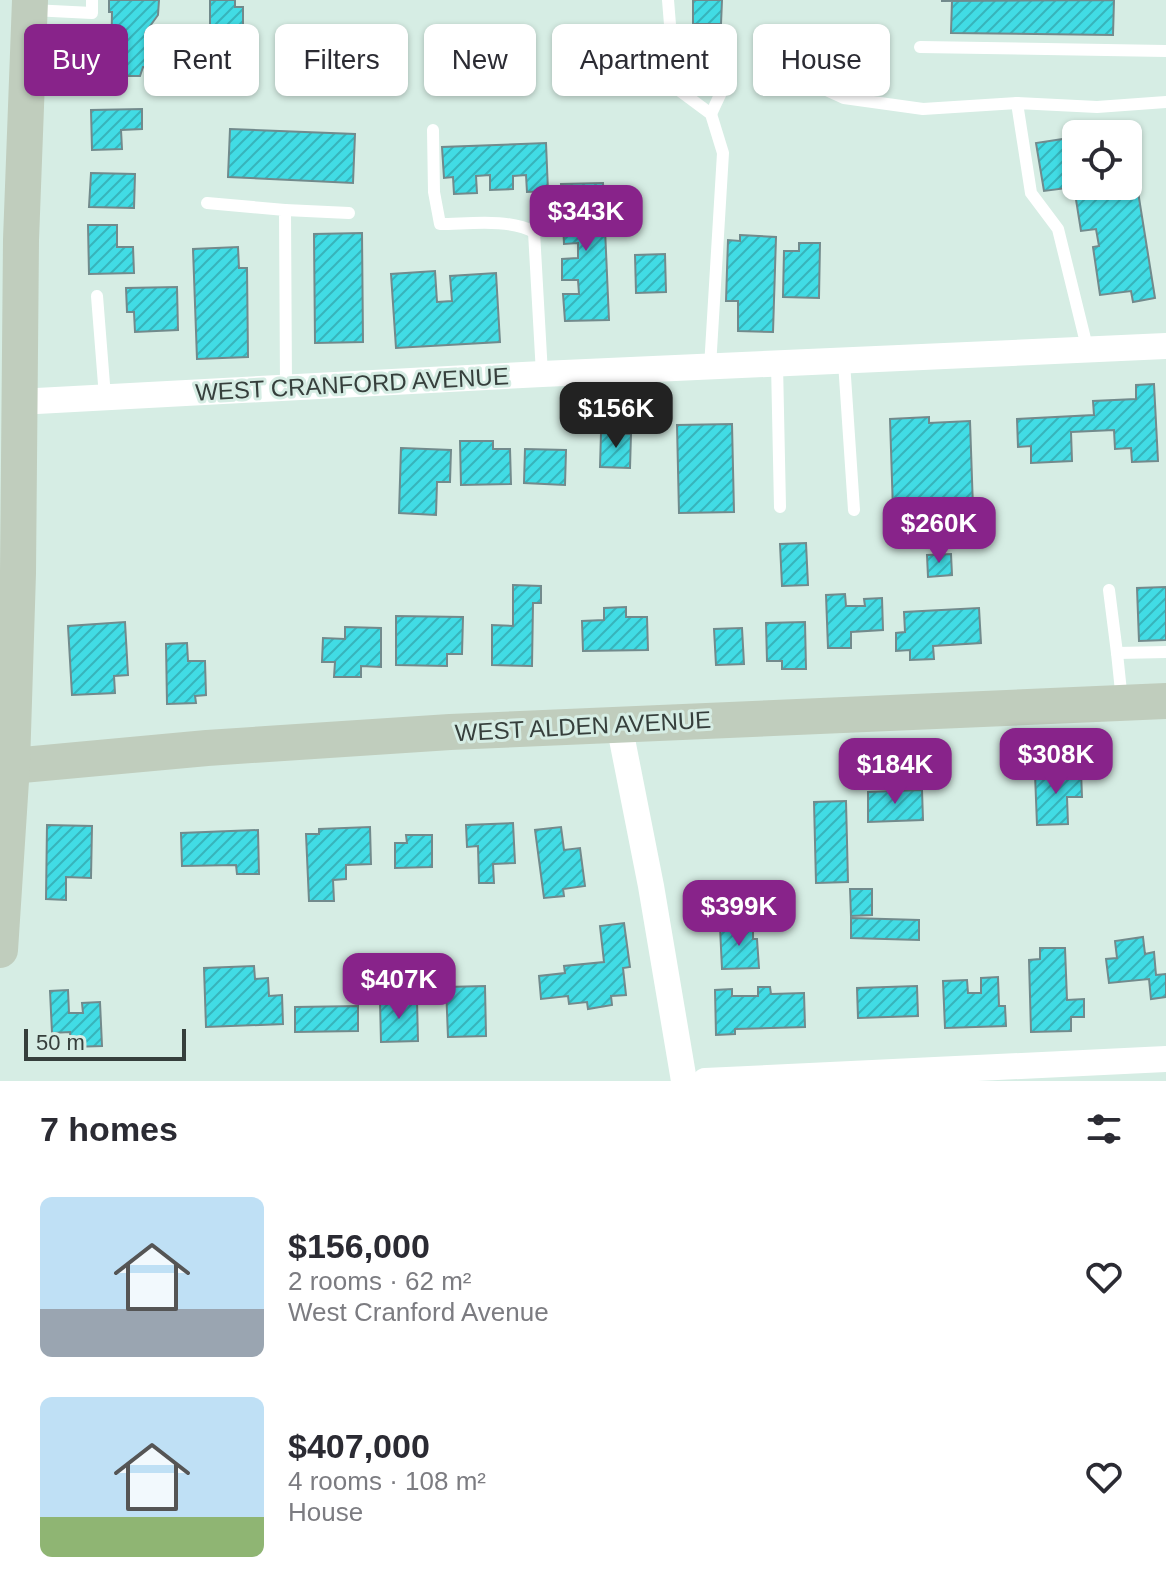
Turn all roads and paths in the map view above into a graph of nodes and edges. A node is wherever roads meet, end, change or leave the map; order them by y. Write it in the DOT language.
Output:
graph roads {
  1 [pos="92,0"];
  2 [pos="668,0"];
  3 [pos="29,5"];
  4 [pos="670,24"];
  5 [pos="920,47"];
  6 [pos="1166,51"];
  7 [pos="687,96"];
  8 [pos="719,96"];
  9 [pos="840,96"];
  10 [pos="1166,102"];
  11 [pos="1017,103"];
  12 [pos="711,114"];
  13 [pos="433,130"];
  14 [pos="207,203"];
  15 [pos="285,210"];
  16 [pos="349,213"];
  17 [pos="11,241"];
  18 [pos="97,296"];
  19 [pos="1166,346"];
  20 [pos="1088,351"];
  21 [pos="844,362"];
  22 [pos="777,364"];
  23 [pos="710,367"];
  24 [pos="542,374"];
  25 [pos="286,387"];
  26 [pos="105,397"];
  27 [pos="18,402"];
  28 [pos="780,507"];
  29 [pos="854,510"];
  30 [pos="1109,590"];
  31 [pos="1166,652"];
  32 [pos="1117,653"];
  33 [pos="1166,701"];
  34 [pos="1122,702"];
  35 [pos="619,724"];
  36 [pos="6,766"];
  37 [pos="0,950"];
  38 [pos="1166,1059"];
  39 [pos="684,1081"];
  40 [pos="705,1081"];
  1 -- 3 [label="lane"];
  2 -- 4 [label="lane"];
  3 -- 17 [label="street"];
  5 -- 6 [label="lane"];
  7 -- 12 [label="lane"];
  8 -- 12 [label="lane"];
  9 -- 11 [label="lane"];
  10 -- 11 [label="lane"];
  11 -- 20 [label="lane"];
  12 -- 23 [label="lane"];
  13 -- 24 [label="lane"];
  14 -- 15 [label="lane"];
  15 -- 16 [label="lane"];
  15 -- 25 [label="lane"];
  17 -- 27 [label="street"];
  18 -- 26 [label="lane"];
  19 -- 20 [label="street, WEST CRANFORD AVENUE"];
  20 -- 21 [label="street, WEST CRANFORD AVENUE"];
  21 -- 22 [label="street, WEST CRANFORD AVENUE"];
  21 -- 29 [label="lane"];
  22 -- 23 [label="street, WEST CRANFORD AVENUE"];
  22 -- 28 [label="lane"];
  23 -- 24 [label="street, WEST CRANFORD AVENUE"];
  24 -- 25 [label="street, WEST CRANFORD AVENUE"];
  25 -- 26 [label="street, WEST CRANFORD AVENUE"];
  26 -- 27 [label="street, WEST CRANFORD AVENUE"];
  27 -- 36 [label="street"];
  30 -- 32 [label="lane"];
  31 -- 32 [label="lane"];
  32 -- 34 [label="lane"];
  33 -- 34 [label="street, WEST ALDEN AVENUE"];
  34 -- 35 [label="street, WEST ALDEN AVENUE"];
  35 -- 36 [label="street, WEST ALDEN AVENUE"];
  35 -- 39 [label="street"];
  36 -- 37 [label="street"];
  38 -- 40 [label="street"];
}
